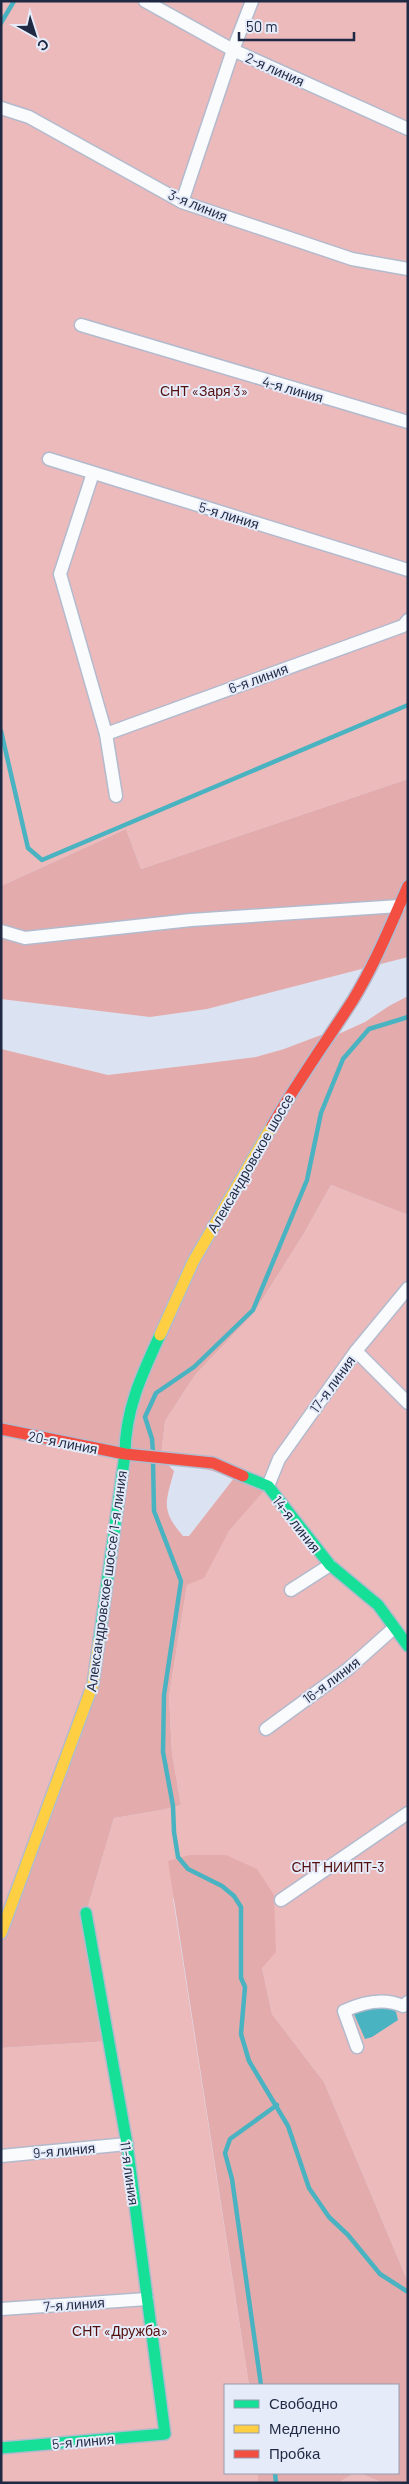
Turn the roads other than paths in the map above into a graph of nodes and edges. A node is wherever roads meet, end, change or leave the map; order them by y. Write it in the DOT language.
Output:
graph roads {
  1 [pos="145,1"];
  2 [pos="252,1"];
  3 [pos="233,50"];
  4 [pos="1,108"];
  5 [pos="408,129"];
  6 [pos="182,202"];
  7 [pos="408,269"];
  8 [pos="81,325"];
  9 [pos="408,422"];
  10 [pos="50,459"];
  11 [pos="93,473"];
  12 [pos="408,570"];
  13 [pos="408,620"];
  14 [pos="106,734"];
  15 [pos="116,796"];
  16 [pos="408,886"];
  17 [pos="399,906"];
  18 [pos="1,931"];
  19 [pos="408,1288"];
  20 [pos="356,1351"];
  21 [pos="408,1403"];
  22 [pos="1,1429"];
  23 [pos="125,1454"];
  24 [pos="268,1486"];
  25 [pos="330,1565"];
  26 [pos="292,1590"];
  27 [pos="394,1628"];
  28 [pos="408,1646"];
  29 [pos="266,1729"];
  30 [pos="408,1812"];
  31 [pos="281,1900"];
  32 [pos="86,1913"];
  33 [pos="1,1933"];
  34 [pos="408,2002"];
  35 [pos="357,2047"];
  36 [pos="127,2144"];
  37 [pos="1,2156"];
  38 [pos="147,2299"];
  39 [pos="1,2309"];
  40 [pos="165,2434"];
  41 [pos="1,2448"];
  1 -- 3 [label="street, 2-я линия"];
  2 -- 3 [label="street"];
  3 -- 5 [label="street, 2-я линия"];
  3 -- 6 [label="street"];
  4 -- 6 [label="street, 3-я линия"];
  6 -- 7 [label="street, 3-я линия"];
  8 -- 9 [label="street, 4-я линия"];
  10 -- 11 [label="street, 5-я линия"];
  11 -- 12 [label="street, 5-я линия"];
  11 -- 14 [label="street"];
  13 -- 14 [label="street, 6-я линия"];
  14 -- 15 [label="street"];
  16 -- 17 [label="street, Александровское шоссе"];
  17 -- 18 [label="street"];
  17 -- 23 [label="street, Александровское шоссе"];
  19 -- 20 [label="street, 17-я линия"];
  20 -- 21 [label="street"];
  20 -- 24 [label="street, 17-я линия"];
  22 -- 23 [label="street, 20-я линия"];
  23 -- 24 [label="street, 14-я линия"];
  23 -- 33 [label="street, Александровское шоссе/1-я линия"];
  24 -- 25 [label="street, 14-я линия"];
  25 -- 26 [label="street"];
  25 -- 27 [label="street, 14-я линия"];
  27 -- 28 [label="street, 14-я линия"];
  27 -- 29 [label="street, 16-я линия"];
  30 -- 31 [label="street"];
  32 -- 36 [label="street, 11-я линия"];
  34 -- 35 [label="street"];
  36 -- 37 [label="street, 9-я линия"];
  36 -- 38 [label="street, 11-я линия"];
  38 -- 39 [label="street, 7-я линия"];
  38 -- 40 [label="street, 11-я линия"];
  40 -- 41 [label="street, 5-я линия"];
}
